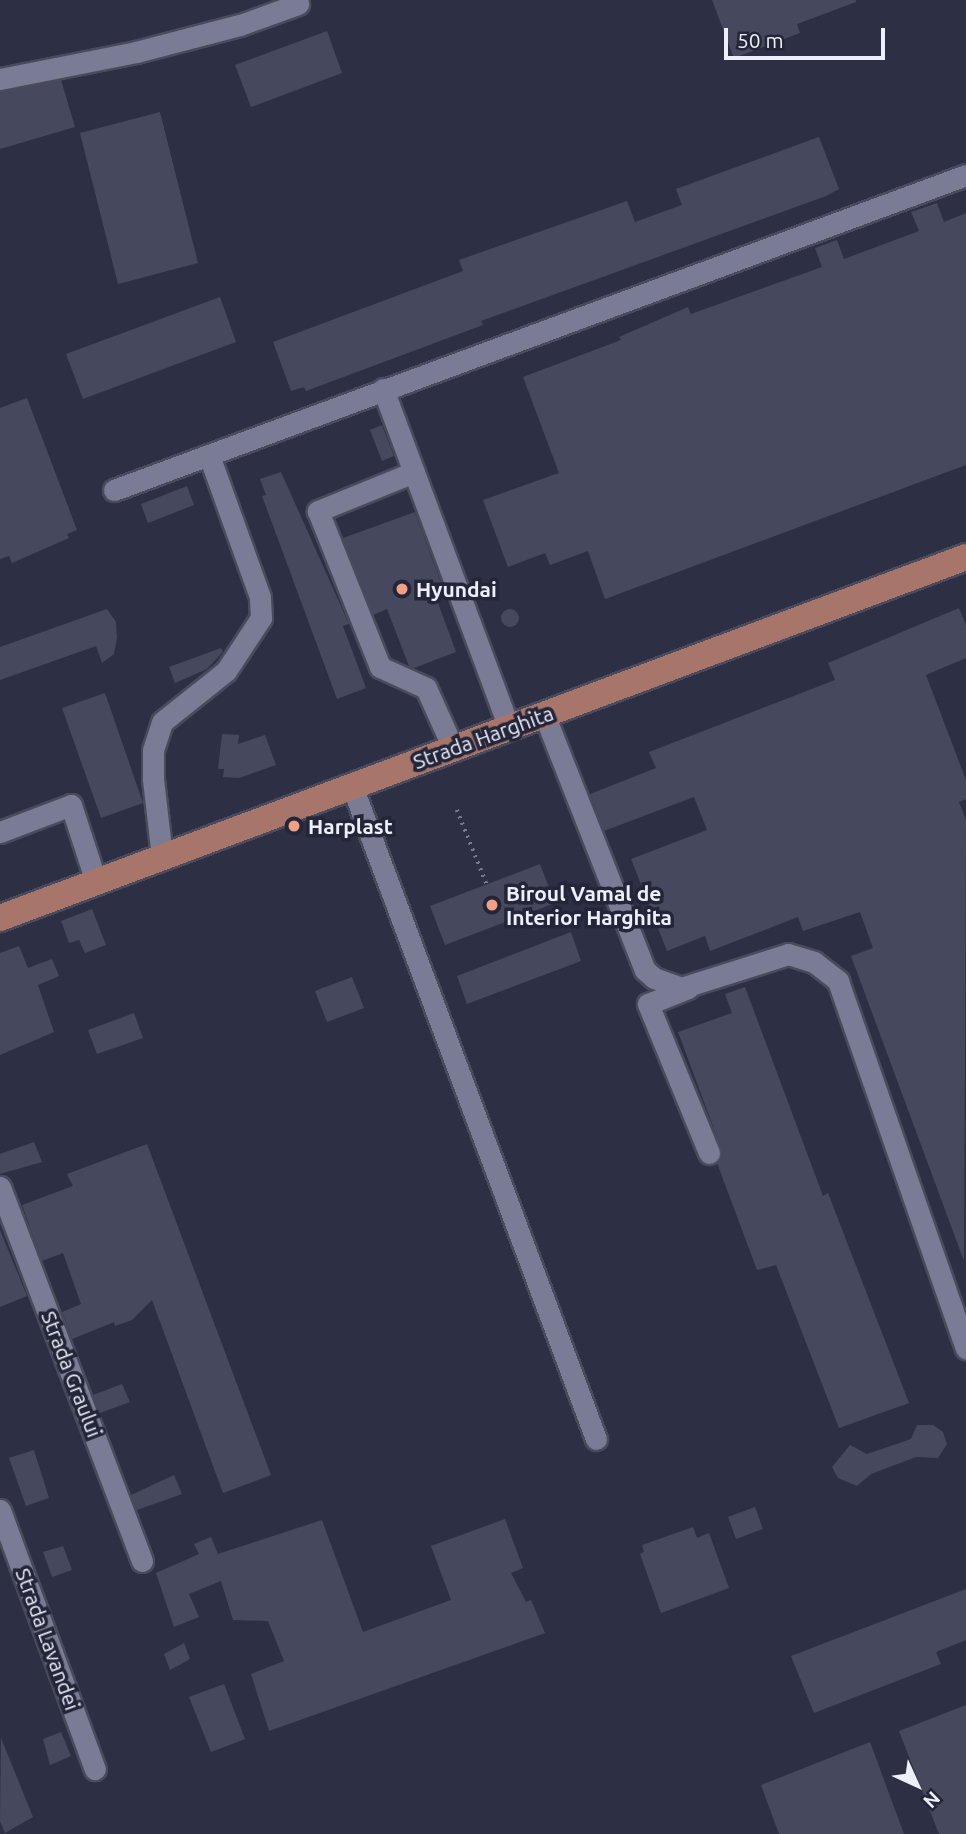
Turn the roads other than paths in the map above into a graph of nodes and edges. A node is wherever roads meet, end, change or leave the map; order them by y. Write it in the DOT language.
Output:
graph roads {
  1 [pos="298,4"];
  2 [pos="0,79"];
  3 [pos="966,175"];
  4 [pos="383,389"];
  5 [pos="209,455"];
  6 [pos="414,472"];
  7 [pos="114,490"];
  8 [pos="966,556"];
  9 [pos="544,714"];
  10 [pos="509,727"];
  11 [pos="453,748"];
  12 [pos="352,786"];
  13 [pos="0,832"];
  14 [pos="162,857"];
  15 [pos="96,882"];
  16 [pos="0,918"];
  17 [pos="645,970"];
  18 [pos="695,984"];
  19 [pos="648,1004"];
  20 [pos="709,1153"];
  21 [pos="0,1187"];
  22 [pos="966,1348"];
  23 [pos="596,1439"];
  24 [pos="0,1510"];
  25 [pos="142,1561"];
  26 [pos="95,1769"];
  1 -- 2 [label="street"];
  3 -- 4 [label="street"];
  4 -- 5 [label="street"];
  4 -- 6 [label="street"];
  5 -- 7 [label="street"];
  5 -- 14 [label="street"];
  6 -- 10 [label="street"];
  6 -- 11 [label="street"];
  8 -- 9 [label="main road, Strada Harghita"];
  9 -- 10 [label="main road, Strada Harghita"];
  9 -- 17 [label="street"];
  10 -- 11 [label="main road, Strada Harghita"];
  11 -- 12 [label="main road, Strada Harghita"];
  12 -- 14 [label="main road, Strada Harghita"];
  12 -- 23 [label="street"];
  13 -- 15 [label="street"];
  14 -- 15 [label="main road, Strada Harghita"];
  15 -- 16 [label="main road, Strada Harghita"];
  17 -- 18 [label="street"];
  17 -- 19 [label="street"];
  18 -- 19 [label="street"];
  18 -- 22 [label="street"];
  19 -- 20 [label="street"];
  21 -- 25 [label="street, Strada Graului"];
  24 -- 26 [label="street, Strada Lavandei"];
}
